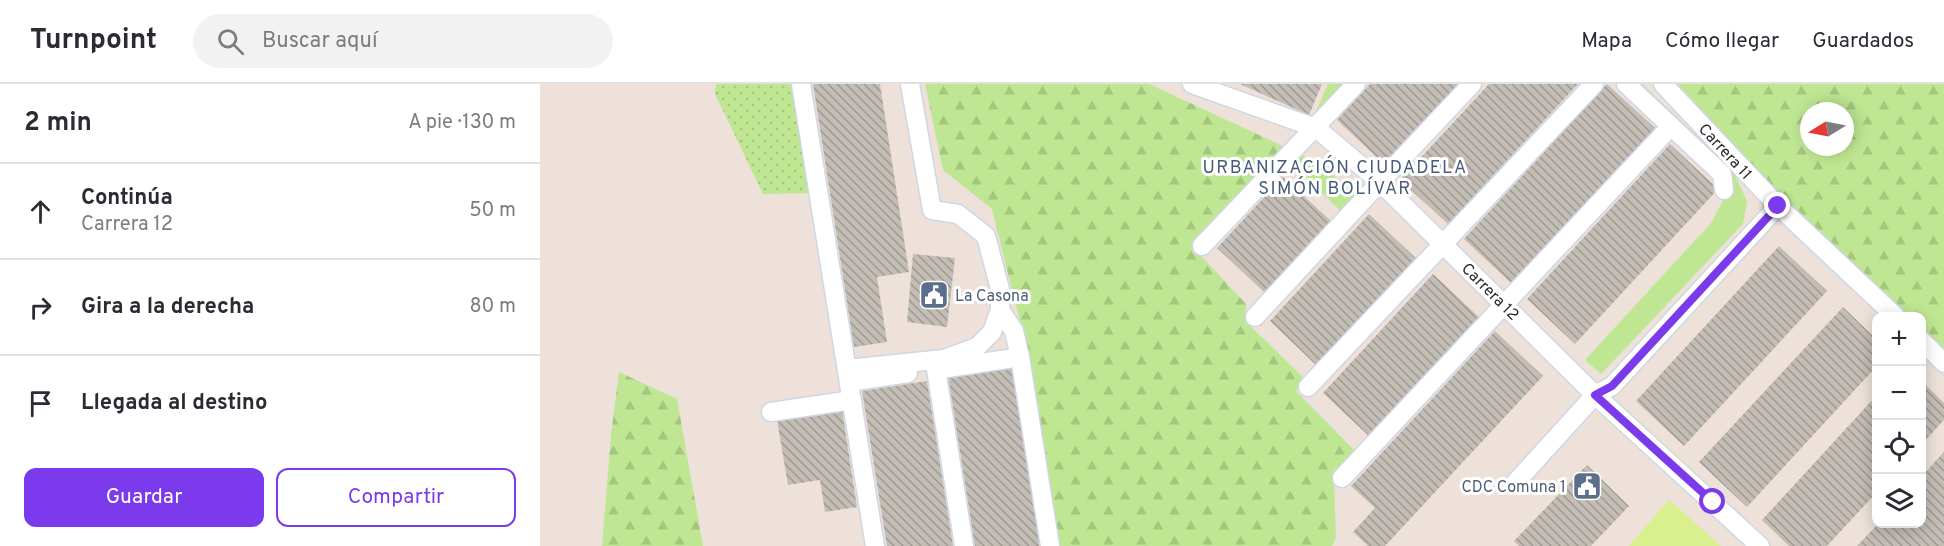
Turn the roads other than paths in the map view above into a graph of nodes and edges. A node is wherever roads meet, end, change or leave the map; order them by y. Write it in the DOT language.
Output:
graph roads {
  1 [pos="801,84"];
  2 [pos="910,84"];
  3 [pos="1192,84"];
  4 [pos="1356,84"];
  5 [pos="1472,84"];
  6 [pos="1594,84"];
  7 [pos="1626,84"];
  8 [pos="1664,84"];
  9 [pos="1671,126"];
  10 [pos="1316,128"];
  11 [pos="1379,182"];
  12 [pos="1724,190"];
  13 [pos="1778,206"];
  14 [pos="1443,244"];
  15 [pos="1202,246"];
  16 [pos="1505,306"];
  17 [pos="1000,310"];
  18 [pos="1891,312"];
  19 [pos="1255,318"];
  20 [pos="1926,345"];
  21 [pos="1020,357"];
  22 [pos="1944,363"];
  23 [pos="936,369"];
  24 [pos="848,375"];
  25 [pos="1308,387"];
  26 [pos="1595,395"];
  27 [pos="852,400"];
  28 [pos="771,412"];
  29 [pos="1342,478"];
  30 [pos="1515,483"];
  31 [pos="875,546"];
  32 [pos="964,546"];
  33 [pos="1050,546"];
  34 [pos="1760,546"];
  1 -- 24 [label="street"];
  2 -- 17 [label="street"];
  3 -- 10 [label="street, Carrera 12"];
  4 -- 10 [label="street"];
  5 -- 11 [label="street"];
  6 -- 14 [label="street"];
  7 -- 9 [label="street"];
  8 -- 13 [label="street, Carrera 11"];
  9 -- 12 [label="street"];
  9 -- 16 [label="street"];
  10 -- 11 [label="street, Carrera 12"];
  10 -- 15 [label="street"];
  11 -- 14 [label="street, Carrera 12"];
  11 -- 19 [label="street"];
  13 -- 18 [label="street, Carrera 11"];
  13 -- 26 [label="street"];
  14 -- 16 [label="street, Carrera 12"];
  14 -- 25 [label="street"];
  16 -- 26 [label="street, Carrera 12"];
  16 -- 29 [label="street"];
  17 -- 21 [label="street"];
  17 -- 24 [label="street"];
  20 -- 22 [label="street"];
  21 -- 23 [label="street"];
  21 -- 33 [label="street"];
  23 -- 24 [label="street"];
  23 -- 32 [label="street"];
  24 -- 27 [label="street"];
  26 -- 30 [label="street"];
  26 -- 34 [label="street, Carrera 12"];
  27 -- 28 [label="street"];
  27 -- 31 [label="street"];
}
